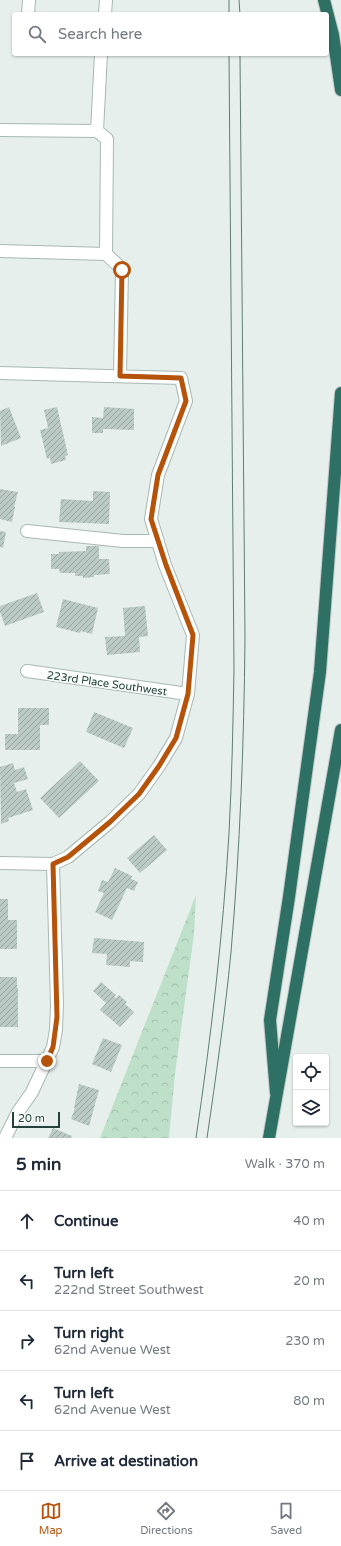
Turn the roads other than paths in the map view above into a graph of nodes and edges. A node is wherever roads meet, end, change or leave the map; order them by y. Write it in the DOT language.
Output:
graph roads {
  1 [pos="29,0"];
  2 [pos="106,0"];
  3 [pos="324,0"];
  4 [pos="28,12"];
  5 [pos="105,12"];
  6 [pos="327,12"];
  7 [pos="329,19"];
  8 [pos="101,56"];
  9 [pos="341,90"];
  10 [pos="0,130"];
  11 [pos="97,131"];
  12 [pos="0,251"];
  13 [pos="106,254"];
  14 [pos="0,373"];
  15 [pos="120,376"];
  16 [pos="341,393"];
  17 [pos="26,532"];
  18 [pos="158,541"];
  19 [pos="26,671"];
  20 [pos="188,694"];
  21 [pos="341,730"];
  22 [pos="0,863"];
  23 [pos="53,864"];
  24 [pos="0,1061"];
  25 [pos="47,1061"];
  26 [pos="276,1093"];
  27 [pos="5,1138"];
  28 [pos="268,1138"];
  1 -- 4 [label="street"];
  2 -- 5 [label="street"];
  3 -- 6 [label="highway"];
  7 -- 9 [label="highway"];
  8 -- 11 [label="street"];
  10 -- 11 [label="street"];
  11 -- 13 [label="street"];
  12 -- 13 [label="street"];
  13 -- 15 [label="street"];
  14 -- 15 [label="street"];
  15 -- 18 [label="street"];
  16 -- 26 [label="highway"];
  17 -- 18 [label="street"];
  18 -- 20 [label="street"];
  19 -- 20 [label="street, 223rd Place Southwest"];
  20 -- 23 [label="street"];
  21 -- 26 [label="highway"];
  22 -- 23 [label="street"];
  23 -- 25 [label="street"];
  24 -- 25 [label="street"];
  25 -- 27 [label="street"];
  26 -- 28 [label="highway"];
}
